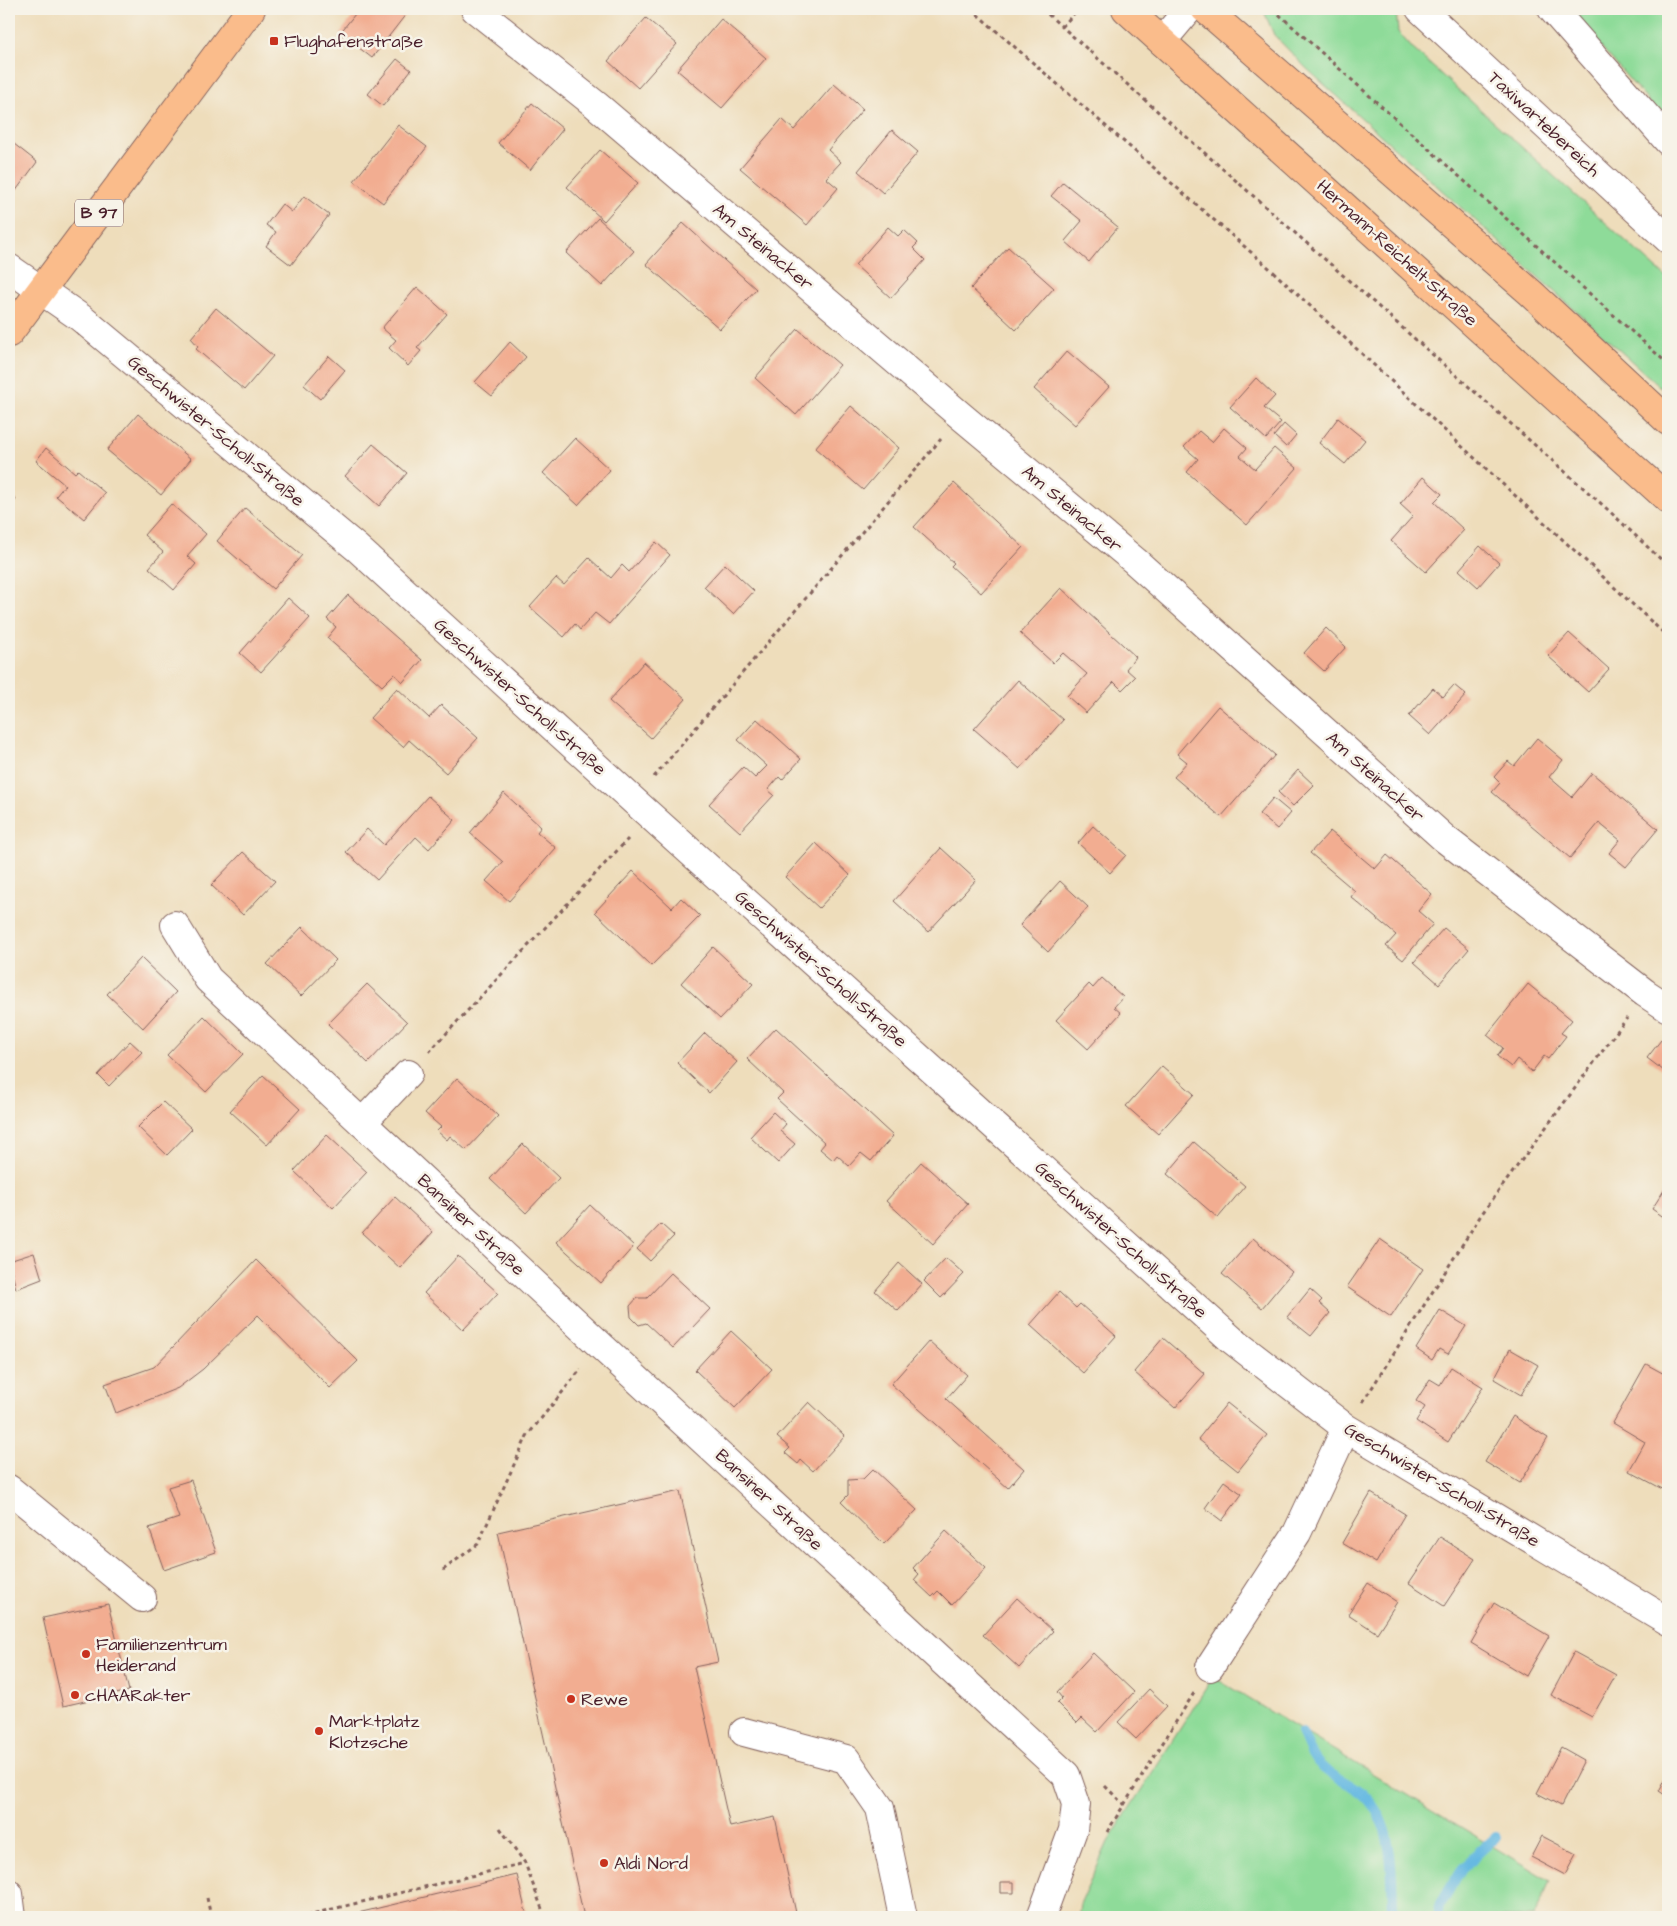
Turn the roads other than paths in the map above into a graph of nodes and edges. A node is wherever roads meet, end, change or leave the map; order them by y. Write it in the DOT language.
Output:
graph roads {
  1 [pos="251,9"];
  2 [pos="475,9"];
  3 [pos="1126,9"];
  4 [pos="1189,9"];
  5 [pos="1205,9"];
  6 [pos="1420,9"];
  7 [pos="1552,9"];
  8 [pos="1162,41"];
  9 [pos="1668,140"];
  10 [pos="1668,239"];
  11 [pos="9,268"];
  12 [pos="41,290"];
  13 [pos="9,333"];
  14 [pos="1668,421"];
  15 [pos="1668,499"];
  16 [pos="175,925"];
  17 [pos="1668,1008"];
  18 [pos="408,1074"];
  19 [pos="362,1123"];
  20 [pos="1346,1428"];
  21 [pos="9,1489"];
  22 [pos="142,1598"];
  23 [pos="1668,1621"];
  24 [pos="1210,1668"];
  25 [pos="744,1732"];
  26 [pos="9,1894"];
  27 [pos="12,1917"];
  28 [pos="903,1917"];
  29 [pos="1041,1917"];
  1 -- 12 [label="main road, B 97"];
  2 -- 17 [label="street, Am Steinacker"];
  3 -- 8 [label="main road, Hermann-Reichelt-Straße"];
  4 -- 8 [label="street"];
  5 -- 14 [label="main road"];
  6 -- 10 [label="street, Taxiwartebereich"];
  7 -- 9 [label="street"];
  8 -- 15 [label="main road, Hermann-Reichelt-Straße"];
  11 -- 12 [label="street, Geschwister-Scholl-Straße"];
  12 -- 13 [label="main road, B 97"];
  12 -- 20 [label="street, Geschwister-Scholl-Straße"];
  16 -- 19 [label="street, Bansiner Straße"];
  18 -- 19 [label="street"];
  19 -- 29 [label="street, Bansiner Straße"];
  20 -- 23 [label="street, Geschwister-Scholl-Straße"];
  20 -- 24 [label="street"];
  21 -- 22 [label="street"];
  25 -- 28 [label="street"];
  26 -- 27 [label="street"];
}
